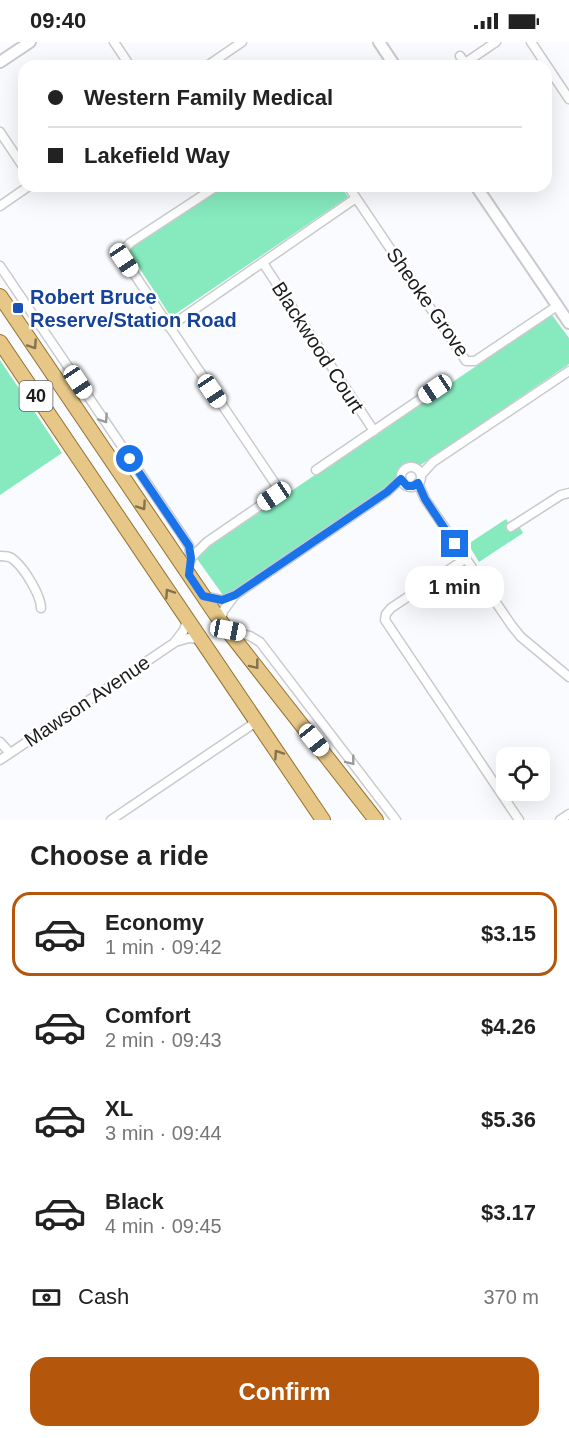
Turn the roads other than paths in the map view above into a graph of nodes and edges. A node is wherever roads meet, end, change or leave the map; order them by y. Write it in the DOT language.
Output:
graph roads {
  1 [pos="30,42"];
  2 [pos="114,42"];
  3 [pos="242,42"];
  4 [pos="379,42"];
  5 [pos="496,42"];
  6 [pos="531,42"];
  7 [pos="126,60"];
  8 [pos="216,60"];
  9 [pos="391,60"];
  10 [pos="467,60"];
  11 [pos="543,60"];
  12 [pos="0,62"];
  13 [pos="552,74"];
  14 [pos="569,99"];
  15 [pos="0,132"];
  16 [pos="18,159"];
  17 [pos="20,192"];
  18 [pos="206,192"];
  19 [pos="352,192"];
  20 [pos="480,192"];
  21 [pos="356,198"];
  22 [pos="0,206"];
  23 [pos="262,263"];
  24 [pos="0,266"];
  25 [pos="0,296"];
  26 [pos="557,306"];
  27 [pos="569,323"];
  28 [pos="169,327"];
  29 [pos="0,342"];
  30 [pos="569,371"];
  31 [pos="435,389"];
  32 [pos="374,431"];
  33 [pos="316,470"];
  34 [pos="412,479"];
  35 [pos="569,493"];
  36 [pos="512,527"];
  37 [pos="186,541"];
  38 [pos="207,542"];
  39 [pos="0,556"];
  40 [pos="191,558"];
  41 [pos="465,559"];
  42 [pos="189,575"];
  43 [pos="235,595"];
  44 [pos="203,596"];
  45 [pos="41,608"];
  46 [pos="188,620"];
  47 [pos="225,626"];
  48 [pos="201,639"];
  49 [pos="174,643"];
  50 [pos="569,676"];
  51 [pos="256,722"];
  52 [pos="0,742"];
  53 [pos="3,755"];
  54 [pos="569,814"];
  55 [pos="111,820"];
  56 [pos="323,820"];
  57 [pos="376,820"];
  58 [pos="396,820"];
  59 [pos="519,820"];
  60 [pos="560,820"];
  1 -- 12 [label="street"];
  2 -- 7 [label="street"];
  3 -- 8 [label="street"];
  4 -- 9 [label="street"];
  5 -- 10 [label="street"];
  6 -- 11 [label="street"];
  13 -- 14 [label="street"];
  15 -- 16 [label="street"];
  17 -- 22 [label="street"];
  18 -- 28 [label="street"];
  19 -- 21 [label="street, Sheoke Grove"];
  20 -- 26 [label="street"];
  21 -- 23 [label="street"];
  21 -- 26 [label="street, Sheoke Grove"];
  23 -- 28 [label="street"];
  23 -- 32 [label="street, Blackwood Court"];
  24 -- 37 [label="street, one-way"];
  25 -- 42 [label="main road, 40, one-way"];
  26 -- 27 [label="street"];
  28 -- 38 [label="street"];
  46 -- 29 [label="main road, 40, one-way"];
  30 -- 34 [label="street"];
  31 -- 32 [label="street, Blackwood Court"];
  32 -- 33 [label="street, Blackwood Court"];
  34 -- 41 [label="street"];
  34 -- 43 [label="street"];
  35 -- 36 [label="street"];
  37 -- 38 [label="street"];
  37 -- 40 [label="street"];
  38 -- 40 [label="street"];
  39 -- 45 [label="street"];
  40 -- 42 [label="street"];
  41 -- 50 [label="street"];
  41 -- 59 [label="street"];
  42 -- 44 [label="main road, 40"];
  43 -- 44 [label="street"];
  43 -- 47 [label="street"];
  44 -- 47 [label="main road, 40"];
  46 -- 48 [label="main road, 40"];
  46 -- 49 [label="street, Mawson Avenue"];
  47 -- 57 [label="main road, 40, one-way"];
  47 -- 58 [label="street, one-way"];
  48 -- 49 [label="street, Mawson Avenue"];
  48 -- 51 [label="main road, 40"];
  49 -- 53 [label="street, Mawson Avenue"];
  51 -- 55 [label="street"];
  56 -- 51 [label="main road, 40, one-way"];
  52 -- 53 [label="street"];
  54 -- 60 [label="street"];
}
